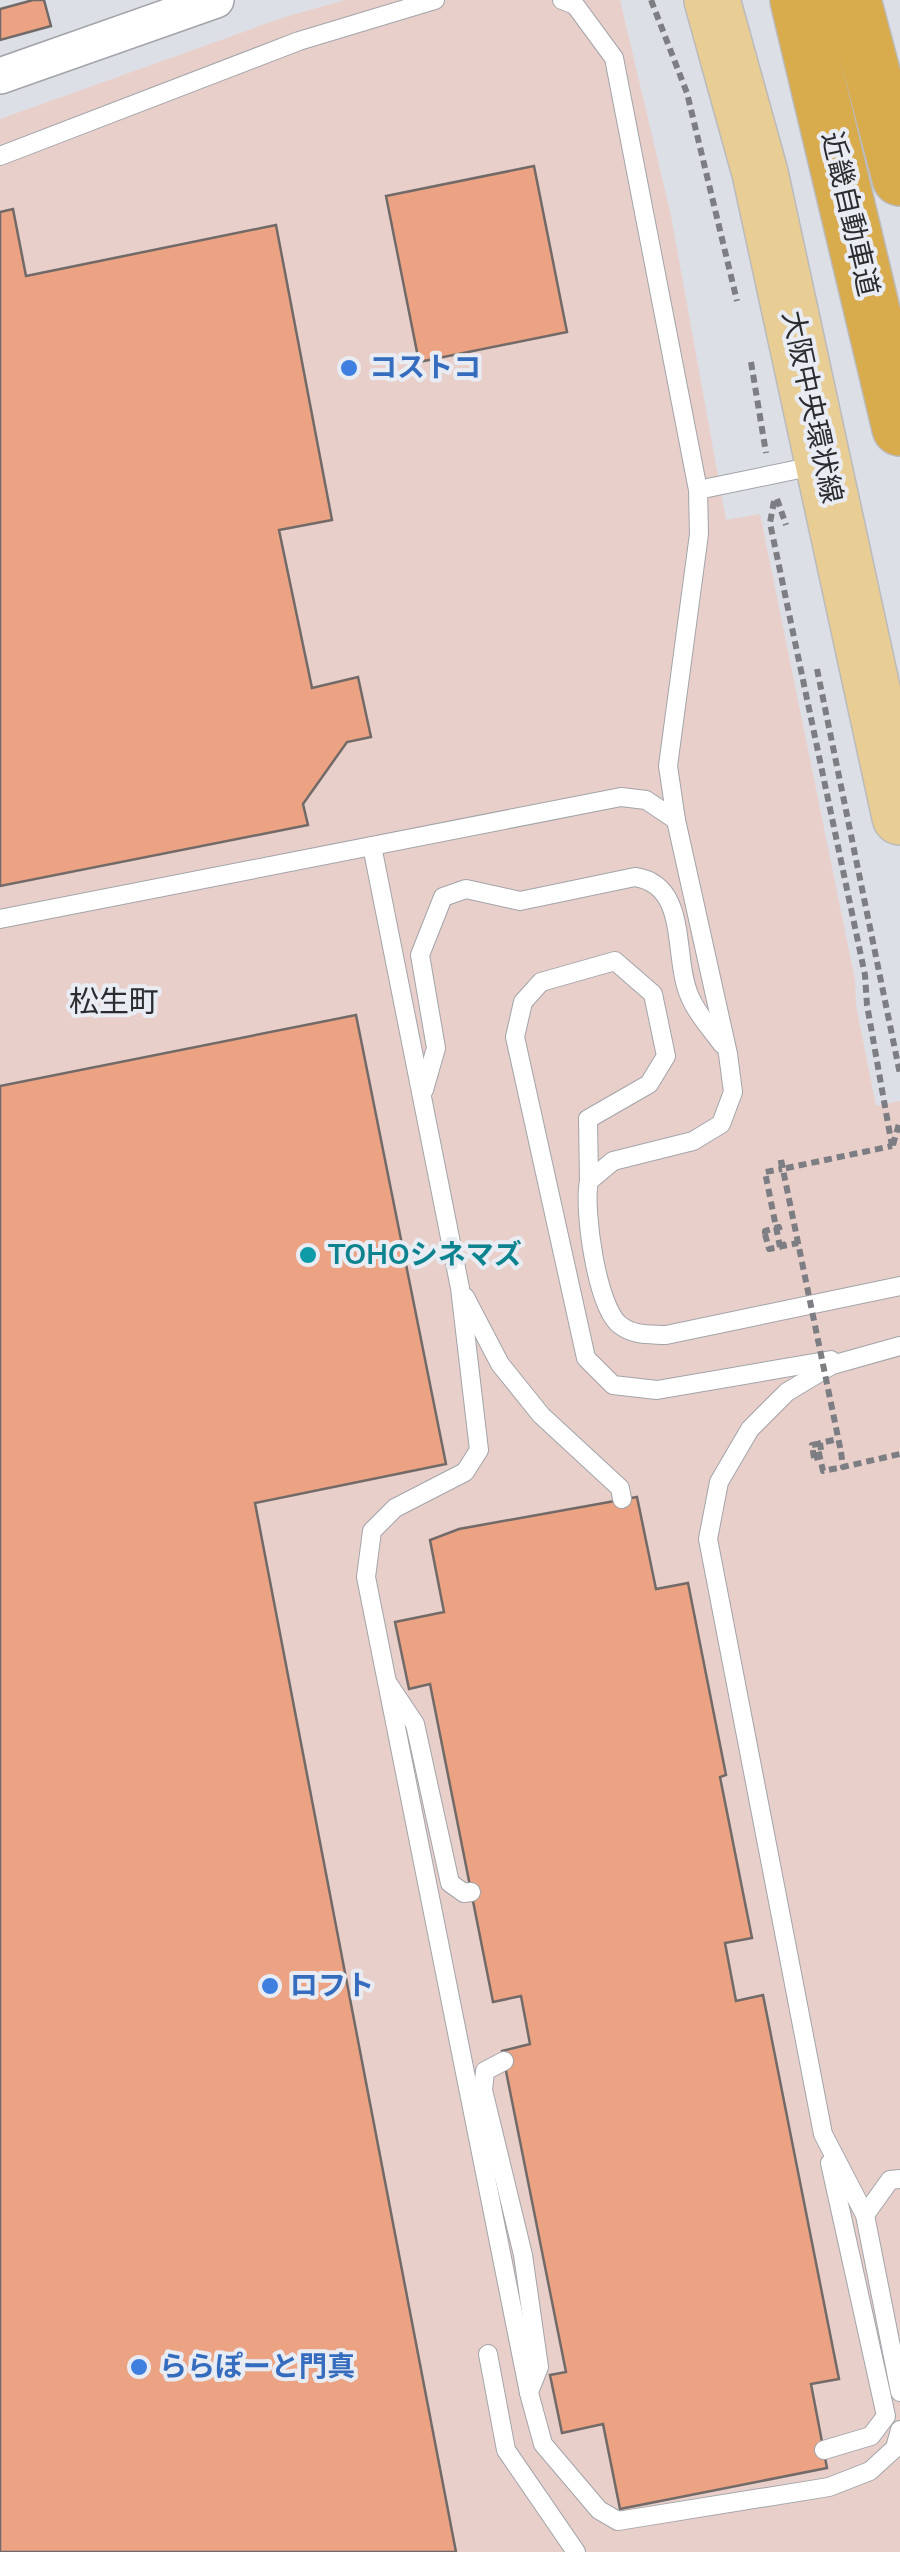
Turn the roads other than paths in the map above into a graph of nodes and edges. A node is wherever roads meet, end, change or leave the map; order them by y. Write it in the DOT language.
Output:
graph roads {
  1 [pos="216,0"];
  2 [pos="435,0"];
  3 [pos="562,0"];
  4 [pos="712,0"];
  5 [pos="877,0"];
  6 [pos="813,3"];
  7 [pos="0,76"];
  8 [pos="900,99"];
  9 [pos="0,156"];
  10 [pos="900,178"];
  11 [pos="900,428"];
  12 [pos="824,464"];
  13 [pos="698,490"];
  14 [pos="900,816"];
  15 [pos="676,820"];
  16 [pos="372,846"];
  17 [pos="0,918"];
  18 [pos="728,1054"];
  19 [pos="422,1096"];
  20 [pos="588,1181"];
  21 [pos="900,1286"];
  22 [pos="460,1288"];
  23 [pos="900,1346"];
  24 [pos="856,1356"];
  25 [pos="622,1499"];
  26 [pos="384,1678"];
  27 [pos="471,1892"];
  28 [pos="504,2061"];
  29 [pos="822,2134"];
  30 [pos="900,2180"];
  31 [pos="865,2215"];
  32 [pos="488,2354"];
  33 [pos="900,2392"];
  34 [pos="529,2393"];
  35 [pos="900,2430"];
  36 [pos="824,2450"];
  37 [pos="576,2552"];
  1 -- 7 [label="street"];
  2 -- 9 [label="lane"];
  3 -- 13 [label="lane"];
  4 -- 12 [label="main road, 大阪中央環状線"];
  5 -- 8 [label="highway"];
  6 -- 10 [label="highway, 近畿自動車道"];
  6 -- 11 [label="highway, 近畿自動車道"];
  12 -- 13 [label="lane"];
  12 -- 14 [label="main road, 大阪中央環状線"];
  13 -- 15 [label="lane"];
  15 -- 16 [label="lane"];
  15 -- 18 [label="lane"];
  16 -- 17 [label="lane"];
  16 -- 19 [label="lane"];
  18 -- 19 [label="lane"];
  18 -- 20 [label="lane"];
  19 -- 22 [label="lane"];
  20 -- 21 [label="lane"];
  20 -- 24 [label="lane"];
  22 -- 25 [label="lane"];
  22 -- 26 [label="lane"];
  23 -- 24 [label="lane"];
  24 -- 29 [label="lane"];
  26 -- 27 [label="lane"];
  26 -- 34 [label="lane"];
  28 -- 34 [label="lane"];
  29 -- 31 [label="lane"];
  29 -- 36 [label="lane"];
  30 -- 31 [label="lane"];
  31 -- 33 [label="lane"];
  32 -- 37 [label="lane"];
  34 -- 35 [label="lane"];
}
